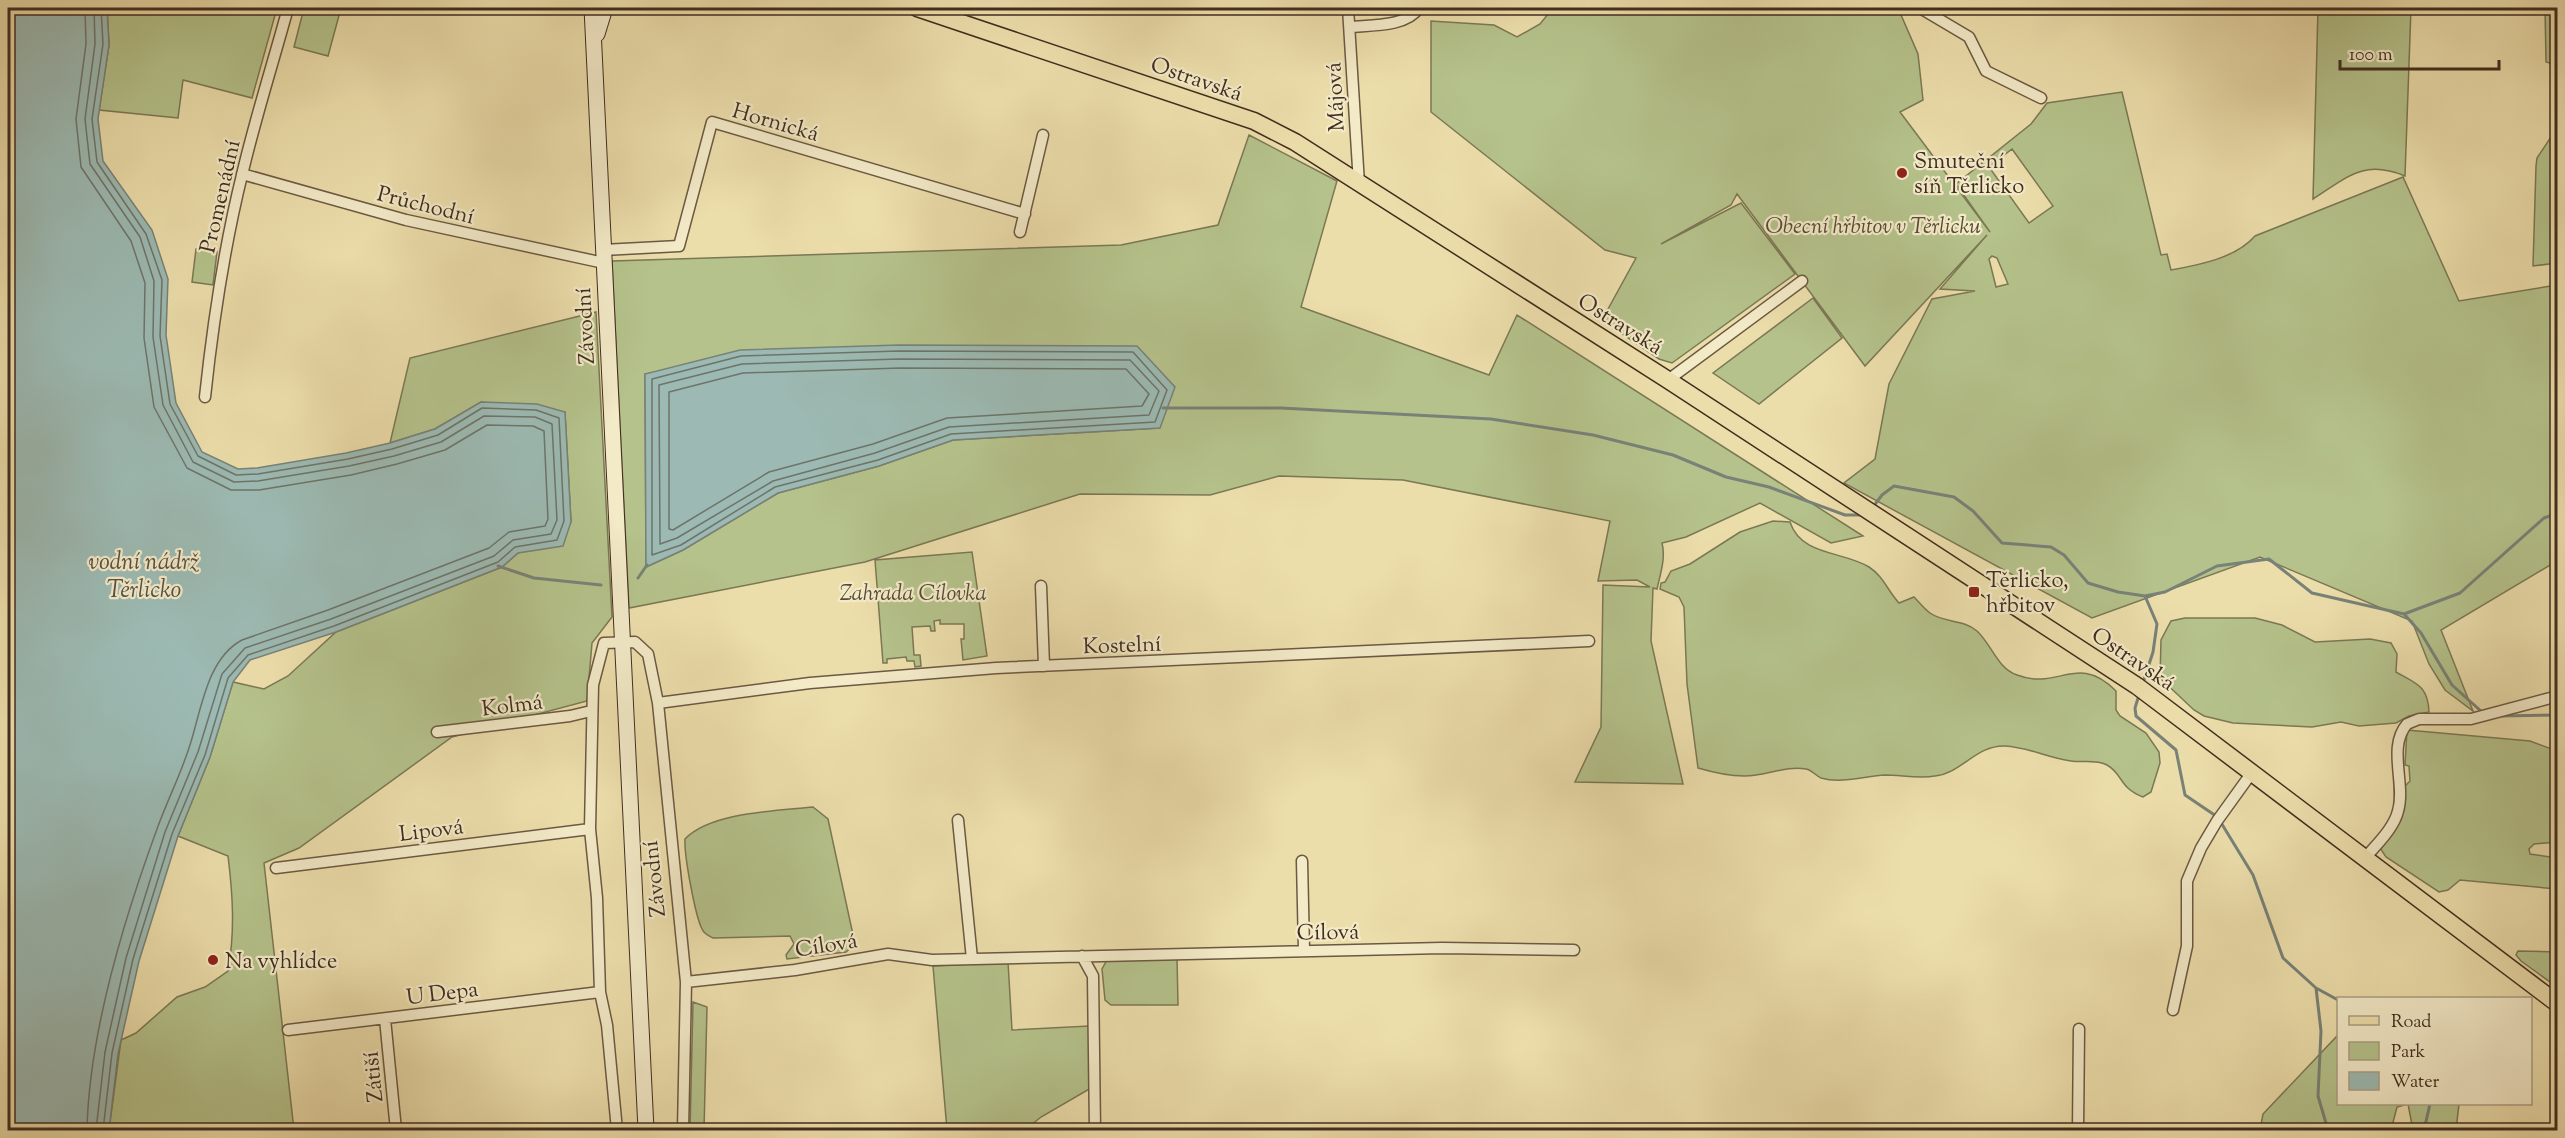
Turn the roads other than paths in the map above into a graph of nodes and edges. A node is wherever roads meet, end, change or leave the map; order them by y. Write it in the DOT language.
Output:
graph roads {
  1 [pos="288,8"];
  2 [pos="592,8"];
  3 [pos="605,8"];
  4 [pos="916,8"];
  5 [pos="1348,8"];
  6 [pos="1419,8"];
  7 [pos="1920,8"];
  8 [pos="1350,27"];
  9 [pos="594,46"];
  10 [pos="2041,98"];
  11 [pos="1043,135"];
  12 [pos="242,174"];
  13 [pos="1359,184"];
  14 [pos="1025,214"];
  15 [pos="1020,232"];
  16 [pos="604,256"];
  17 [pos="1802,282"];
  18 [pos="1668,380"];
  19 [pos="205,397"];
  20 [pos="1041,586"];
  21 [pos="1589,641"];
  22 [pos="622,642"];
  23 [pos="1044,666"];
  24 [pos="2558,696"];
  25 [pos="658,703"];
  26 [pos="591,711"];
  27 [pos="437,732"];
  28 [pos="2253,771"];
  29 [pos="958,820"];
  30 [pos="590,829"];
  31 [pos="2366,857"];
  32 [pos="1302,861"];
  33 [pos="276,868"];
  34 [pos="1304,950"];
  35 [pos="1574,950"];
  36 [pos="1082,956"];
  37 [pos="972,959"];
  38 [pos="686,982"];
  39 [pos="600,992"];
  40 [pos="2558,1004"];
  41 [pos="2173,1010"];
  42 [pos="385,1019"];
  43 [pos="2079,1029"];
  44 [pos="288,1030"];
  45 [pos="396,1131"];
  46 [pos="617,1131"];
  47 [pos="646,1131"];
  48 [pos="683,1131"];
  49 [pos="1095,1131"];
  50 [pos="2078,1131"];
  1 -- 12 [label="street, Promenádní"];
  2 -- 9 [label="main road, Závodní"];
  3 -- 9 [label="main road"];
  4 -- 13 [label="main road, Ostravská"];
  5 -- 8 [label="street, Májová"];
  6 -- 8 [label="street"];
  7 -- 10 [label="street"];
  8 -- 13 [label="street, Májová"];
  9 -- 16 [label="main road, Závodní"];
  11 -- 14 [label="street"];
  12 -- 16 [label="street, Průchodní"];
  12 -- 19 [label="street, Promenádní"];
  13 -- 18 [label="main road, Ostravská"];
  14 -- 15 [label="street"];
  14 -- 16 [label="street, Hornická"];
  16 -- 22 [label="main road, Závodní"];
  17 -- 18 [label="street"];
  18 -- 28 [label="main road, Ostravská"];
  20 -- 23 [label="street"];
  21 -- 23 [label="street, Kostelní"];
  22 -- 25 [label="street, Závodní"];
  22 -- 26 [label="street"];
  22 -- 47 [label="main road, Závodní"];
  23 -- 25 [label="street, Kostelní"];
  24 -- 31 [label="street"];
  25 -- 38 [label="street, Závodní"];
  26 -- 27 [label="street, Kolmá"];
  26 -- 30 [label="street"];
  28 -- 31 [label="main road, Ostravská"];
  28 -- 41 [label="street"];
  29 -- 37 [label="street"];
  30 -- 33 [label="street, Lipová"];
  30 -- 39 [label="street"];
  31 -- 40 [label="main road, Ostravská"];
  32 -- 34 [label="street"];
  34 -- 35 [label="street, Cílová"];
  34 -- 36 [label="street, Cílová"];
  36 -- 37 [label="street, Cílová"];
  36 -- 49 [label="street"];
  37 -- 38 [label="street, Cílová"];
  38 -- 48 [label="street, Závodní"];
  39 -- 42 [label="street, U Depa"];
  39 -- 46 [label="street"];
  42 -- 44 [label="street, U Depa"];
  42 -- 45 [label="street, Zátiší"];
  43 -- 50 [label="street"];
}
